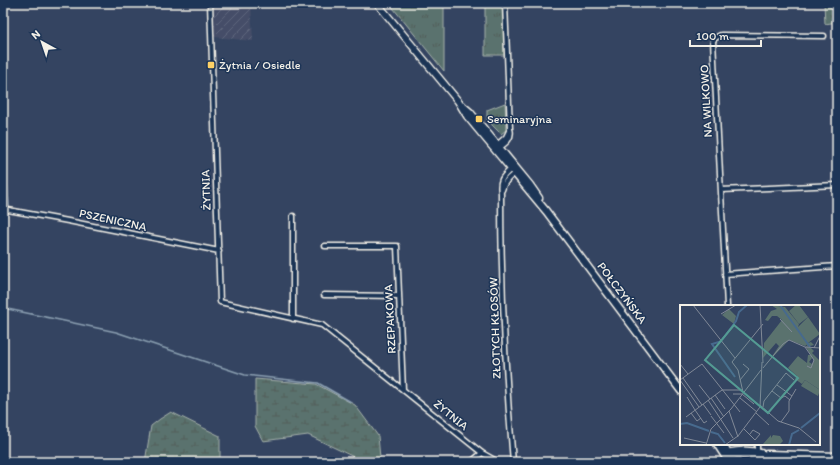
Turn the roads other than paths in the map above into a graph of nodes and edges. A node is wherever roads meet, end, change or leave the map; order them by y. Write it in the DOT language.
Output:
graph roads {
  1 [pos="210,3"];
  2 [pos="377,3"];
  3 [pos="505,3"];
  4 [pos="824,36"];
  5 [pos="497,148"];
  6 [pos="514,171"];
  7 [pos="837,185"];
  8 [pos="721,190"];
  9 [pos="3,209"];
  10 [pos="293,216"];
  11 [pos="325,246"];
  12 [pos="219,251"];
  13 [pos="837,266"];
  14 [pos="725,274"];
  15 [pos="324,295"];
  16 [pos="399,296"];
  17 [pos="727,305"];
  18 [pos="293,318"];
  19 [pos="403,390"];
  20 [pos="680,390"];
  21 [pos="718,445"];
  22 [pos="723,445"];
  23 [pos="757,445"];
  24 [pos="757,452"];
  25 [pos="482,453"];
  26 [pos="767,454"];
  27 [pos="837,456"];
  28 [pos="729,458"];
  29 [pos="471,462"];
  30 [pos="498,462"];
  31 [pos="513,462"];
  1 -- 12 [label="street, ŻYTNIA"];
  2 -- 5 [label="main road, POŁCZYŃSKA"];
  3 -- 5 [label="street"];
  4 -- 8 [label="street, NA WILKOWO"];
  5 -- 6 [label="main road, POŁCZYŃSKA"];
  6 -- 20 [label="main road, POŁCZYŃSKA"];
  6 -- 31 [label="street, ZŁOTYCH KŁOSÓW"];
  7 -- 8 [label="street"];
  8 -- 14 [label="street, NA WILKOWO"];
  9 -- 12 [label="street, PSZENICZNA"];
  10 -- 18 [label="street"];
  11 -- 16 [label="street, RZEPAKOWA"];
  12 -- 18 [label="street, ŻYTNIA"];
  13 -- 14 [label="street"];
  14 -- 17 [label="street, NA WILKOWO"];
  15 -- 16 [label="street"];
  16 -- 19 [label="street, RZEPAKOWA"];
  18 -- 19 [label="street, ŻYTNIA"];
  19 -- 25 [label="street, ŻYTNIA"];
  21 -- 28 [label="main road"];
  22 -- 28 [label="main road"];
  23 -- 24 [label="street"];
  24 -- 26 [label="main road"];
  24 -- 28 [label="main road"];
  25 -- 29 [label="street"];
  25 -- 30 [label="street, ŻYTNIA"];
  26 -- 27 [label="main road"];
  26 -- 28 [label="main road"];
}
